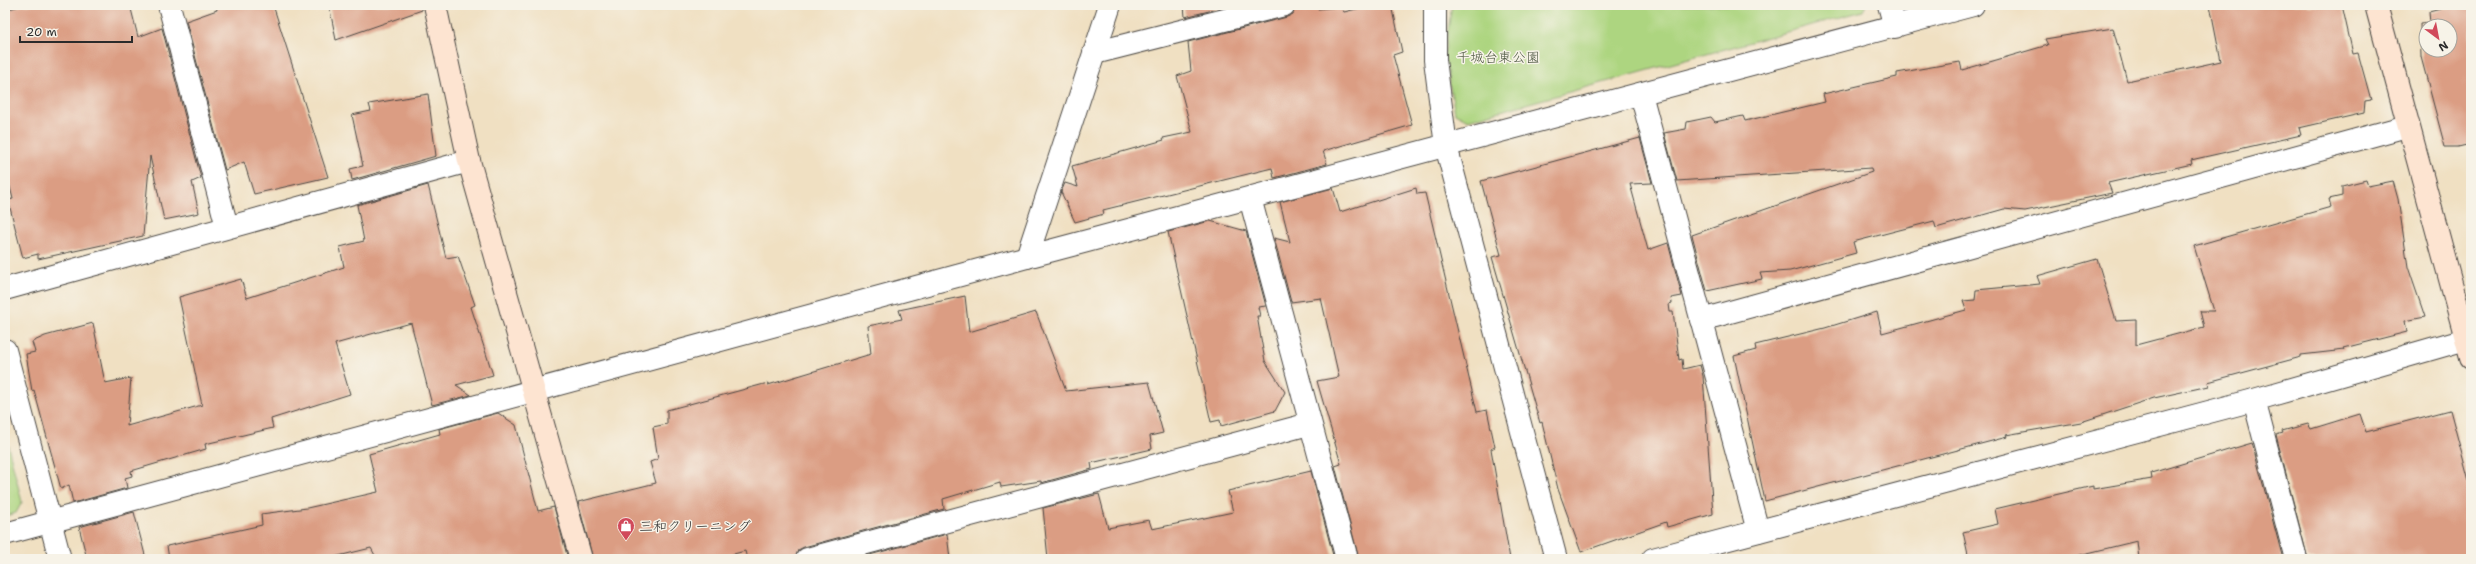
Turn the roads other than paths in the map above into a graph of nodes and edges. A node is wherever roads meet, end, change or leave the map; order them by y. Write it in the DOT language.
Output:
graph roads {
  1 [pos="169,5"];
  2 [pos="431,5"];
  3 [pos="435,5"];
  4 [pos="1110,5"];
  5 [pos="1284,5"];
  6 [pos="1435,5"];
  7 [pos="1889,5"];
  8 [pos="1973,5"];
  9 [pos="2376,5"];
  10 [pos="1895,27"];
  11 [pos="439,31"];
  12 [pos="1094,53"];
  13 [pos="1640,94"];
  14 [pos="2407,126"];
  15 [pos="1446,146"];
  16 [pos="469,161"];
  17 [pos="1250,198"];
  18 [pos="227,227"];
  19 [pos="1027,257"];
  20 [pos="5,289"];
  21 [pos="1701,320"];
  22 [pos="2468,348"];
  23 [pos="5,350"];
  24 [pos="534,392"];
  25 [pos="2254,400"];
  26 [pos="1309,424"];
  27 [pos="52,522"];
  28 [pos="1758,531"];
  29 [pos="5,534"];
  30 [pos="60,559"];
  31 [pos="581,559"];
  32 [pos="807,559"];
  33 [pos="1346,559"];
  34 [pos="1556,559"];
  35 [pos="1652,559"];
  36 [pos="2296,559"];
  1 -- 18 [label="street"];
  2 -- 11 [label="street"];
  3 -- 11 [label="street"];
  4 -- 12 [label="street"];
  5 -- 12 [label="street"];
  6 -- 15 [label="street"];
  7 -- 10 [label="street"];
  8 -- 10 [label="street"];
  9 -- 14 [label="street"];
  10 -- 13 [label="street"];
  11 -- 16 [label="street"];
  12 -- 19 [label="street"];
  13 -- 15 [label="street"];
  13 -- 21 [label="street"];
  14 -- 21 [label="street"];
  14 -- 22 [label="street"];
  15 -- 17 [label="street"];
  15 -- 34 [label="street"];
  16 -- 18 [label="street"];
  16 -- 24 [label="street"];
  17 -- 19 [label="street"];
  17 -- 26 [label="street"];
  18 -- 20 [label="street"];
  19 -- 24 [label="street"];
  21 -- 28 [label="street"];
  22 -- 25 [label="street"];
  23 -- 27 [label="street"];
  24 -- 27 [label="street"];
  24 -- 31 [label="street"];
  25 -- 28 [label="street"];
  25 -- 36 [label="street"];
  26 -- 32 [label="street"];
  26 -- 33 [label="street"];
  27 -- 29 [label="street"];
  27 -- 30 [label="street"];
  28 -- 35 [label="street"];
}
